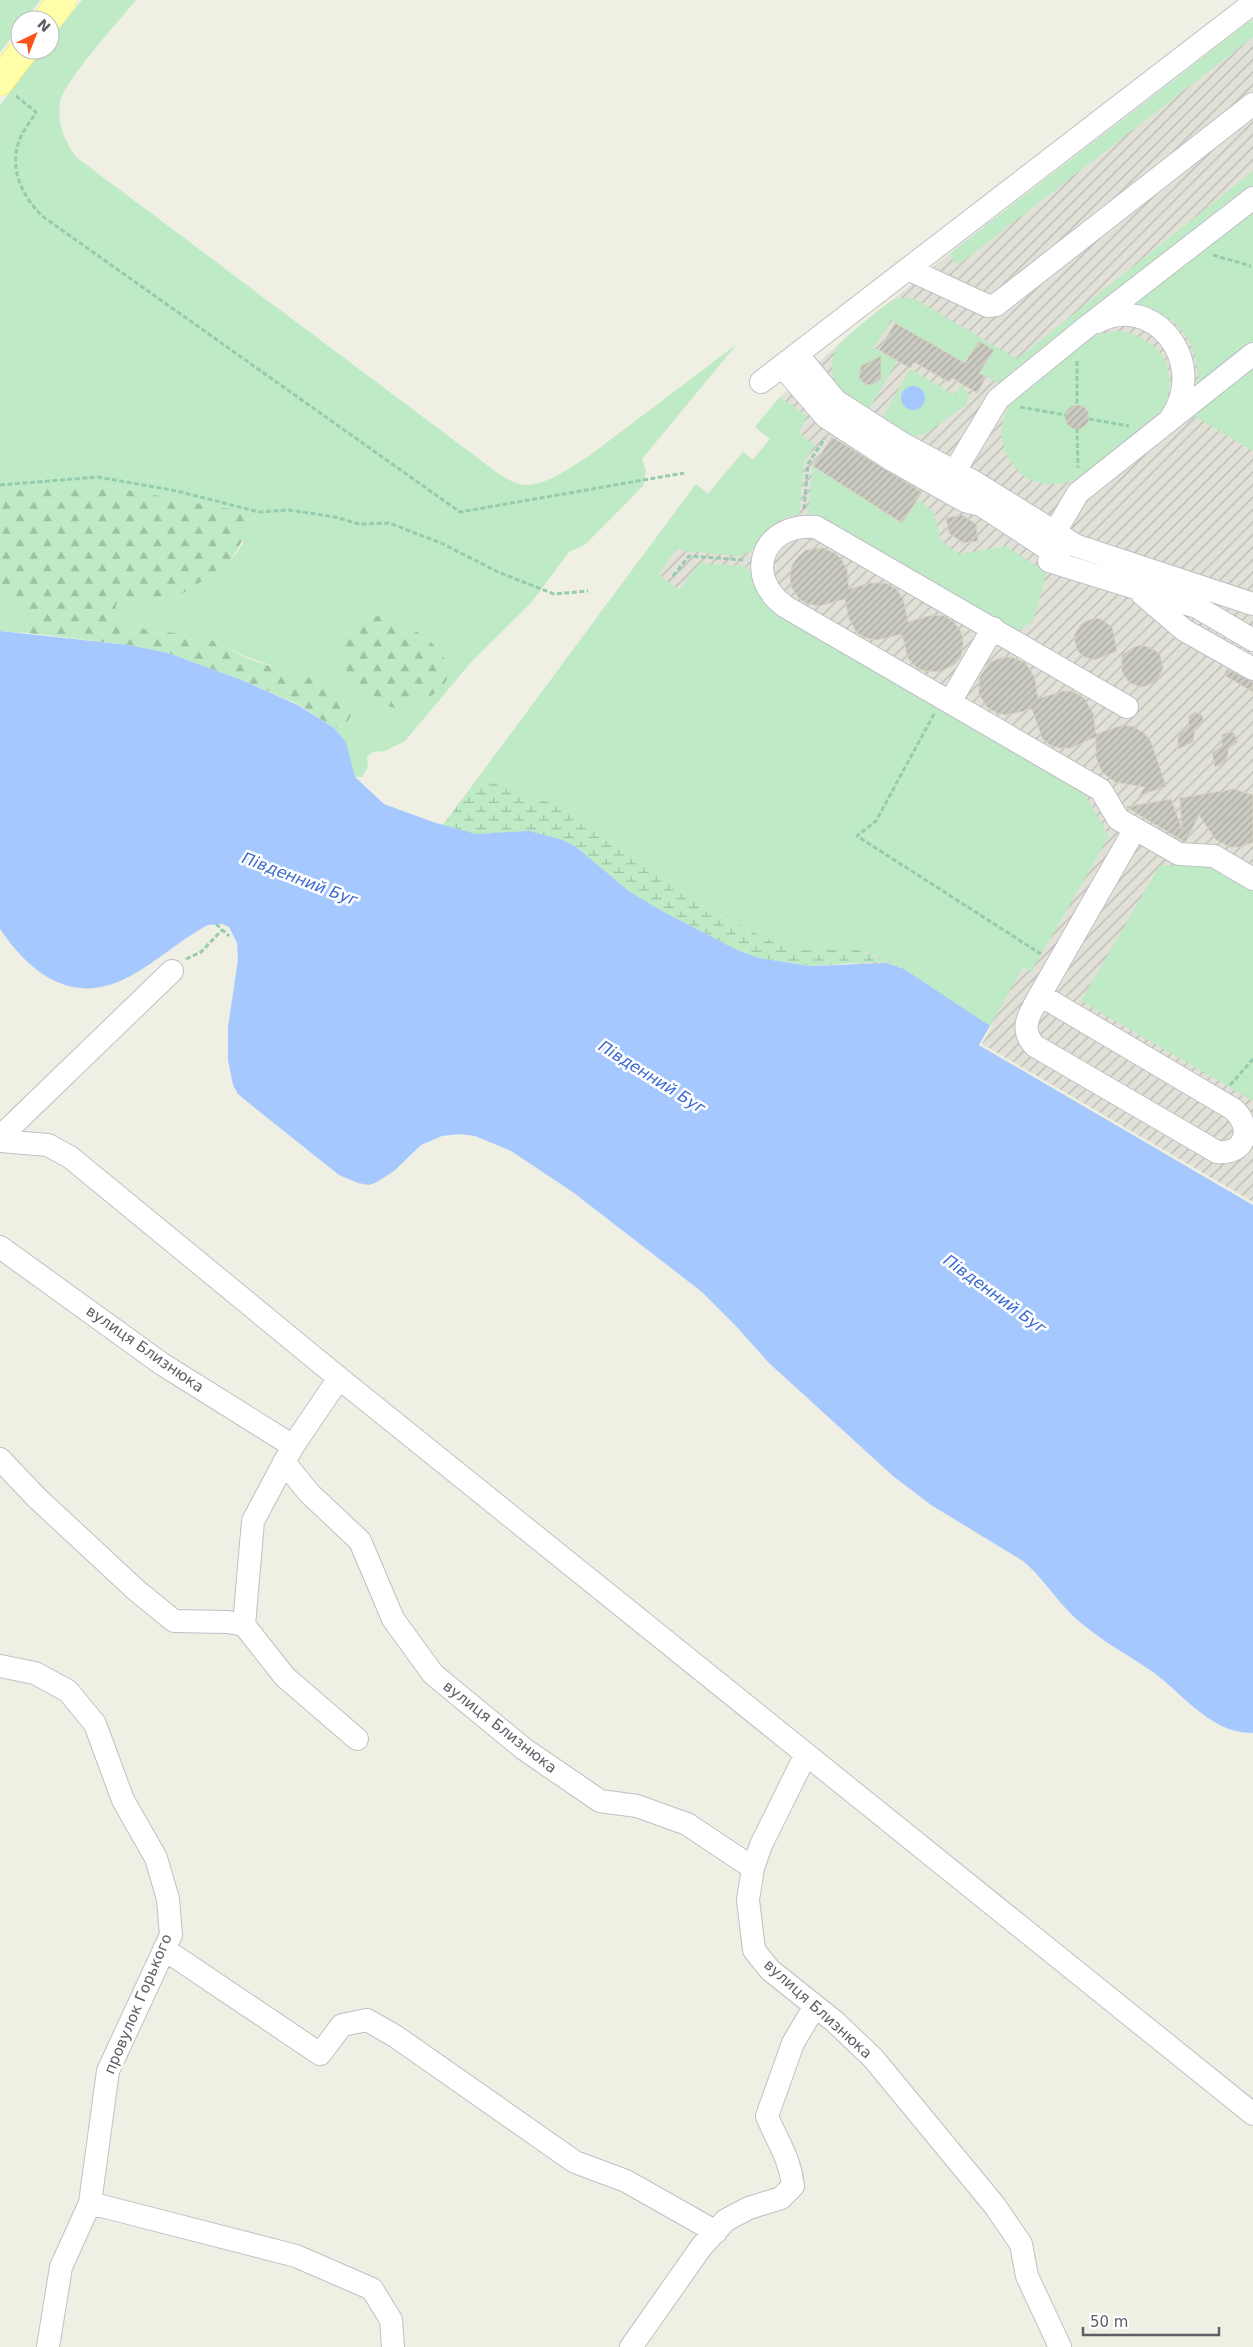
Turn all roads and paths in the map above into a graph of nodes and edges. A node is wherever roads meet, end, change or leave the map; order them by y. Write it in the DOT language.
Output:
graph roads {
  1 [pos="1253,3"];
  2 [pos="20,60"];
  3 [pos="7,88"];
  4 [pos="1253,104"];
  5 [pos="1253,198"];
  6 [pos="1189,247"];
  7 [pos="1250,266"];
  8 [pos="908,269"];
  9 [pos="1080,332"];
  10 [pos="1253,354"];
  11 [pos="789,360"];
  12 [pos="761,382"];
  13 [pos="996,402"];
  14 [pos="1077,405"];
  15 [pos="1066,415"];
  16 [pos="1089,419"];
  17 [pos="834,423"];
  18 [pos="1163,426"];
  19 [pos="1077,428"];
  20 [pos="684,473"];
  21 [pos="949,480"];
  22 [pos="0,485"];
  23 [pos="1078,493"];
  24 [pos="803,526"];
  25 [pos="1055,532"];
  26 [pos="762,561"];
  27 [pos="673,576"];
  28 [pos="1134,588"];
  29 [pos="588,591"];
  30 [pos="1253,604"];
  31 [pos="993,628"];
  32 [pos="1253,640"];
  33 [pos="1253,669"];
  34 [pos="946,700"];
  35 [pos="1128,707"];
  36 [pos="1135,829"];
  37 [pos="1253,879"];
  38 [pos="216,924"];
  39 [pos="222,930"];
  40 [pos="229,936"];
  41 [pos="1058,965"];
  42 [pos="172,971"];
  43 [pos="1040,995"];
  44 [pos="1253,1059"];
  45 [pos="1217,1100"];
  46 [pos="0,1139"];
  47 [pos="0,1247"];
  48 [pos="339,1378"];
  49 [pos="288,1454"];
  50 [pos="0,1459"];
  51 [pos="244,1625"];
  52 [pos="0,1666"];
  53 [pos="357,1739"];
  54 [pos="806,1754"];
  55 [pos="753,1868"];
  56 [pos="164,1948"];
  57 [pos="815,2006"];
  58 [pos="1253,2114"];
  59 [pos="90,2203"];
  60 [pos="716,2232"];
  61 [pos="48,2347"];
  62 [pos="393,2347"];
  63 [pos="631,2347"];
  64 [pos="1060,2347"];
  1 -- 8 [label="street"];
  2 -- 3 [label="main road"];
  3 -- 20 [label="path"];
  4 -- 8 [label="street"];
  5 -- 6 [label="street"];
  6 -- 7 [label="path"];
  6 -- 9 [label="street"];
  8 -- 11 [label="street"];
  9 -- 13 [label="street"];
  9 -- 14 [label="path"];
  9 -- 18 [label="street"];
  10 -- 18 [label="street"];
  11 -- 12 [label="street"];
  11 -- 17 [label="street"];
  11 -- 21 [label="street"];
  13 -- 15 [label="path"];
  13 -- 21 [label="street"];
  16 -- 18 [label="path"];
  17 -- 21 [label="street"];
  17 -- 24 [label="path"];
  18 -- 23 [label="street"];
  19 -- 23 [label="path"];
  21 -- 25 [label="street"];
  21 -- 28 [label="street"];
  22 -- 29 [label="path"];
  23 -- 25 [label="street"];
  24 -- 26 [label="street"];
  24 -- 31 [label="street"];
  25 -- 30 [label="street"];
  26 -- 27 [label="path"];
  26 -- 34 [label="street"];
  28 -- 32 [label="street"];
  28 -- 33 [label="street"];
  31 -- 34 [label="street"];
  31 -- 35 [label="street"];
  34 -- 36 [label="street"];
  34 -- 41 [label="path"];
  36 -- 37 [label="street"];
  36 -- 41 [label="street"];
  38 -- 39 [label="path"];
  39 -- 40 [label="path"];
  39 -- 42 [label="path"];
  41 -- 43 [label="street"];
  42 -- 46 [label="street"];
  43 -- 45 [label="street"];
  43 -- 45 [label="street"];
  44 -- 45 [label="path"];
  46 -- 48 [label="street"];
  47 -- 49 [label="street, вулиця Близнюка"];
  48 -- 49 [label="street"];
  48 -- 54 [label="street"];
  49 -- 51 [label="street"];
  49 -- 55 [label="street, вулиця Близнюка"];
  50 -- 51 [label="street"];
  51 -- 53 [label="street"];
  52 -- 56 [label="street, провулок Горького"];
  54 -- 55 [label="street"];
  54 -- 58 [label="street"];
  55 -- 57 [label="street, вулиця Близнюка"];
  56 -- 59 [label="street, провулок Горького"];
  56 -- 60 [label="street"];
  57 -- 60 [label="street"];
  57 -- 64 [label="street, вулиця Близнюка"];
  59 -- 61 [label="street, провулок Горького"];
  59 -- 62 [label="street"];
  60 -- 63 [label="street"];
}
